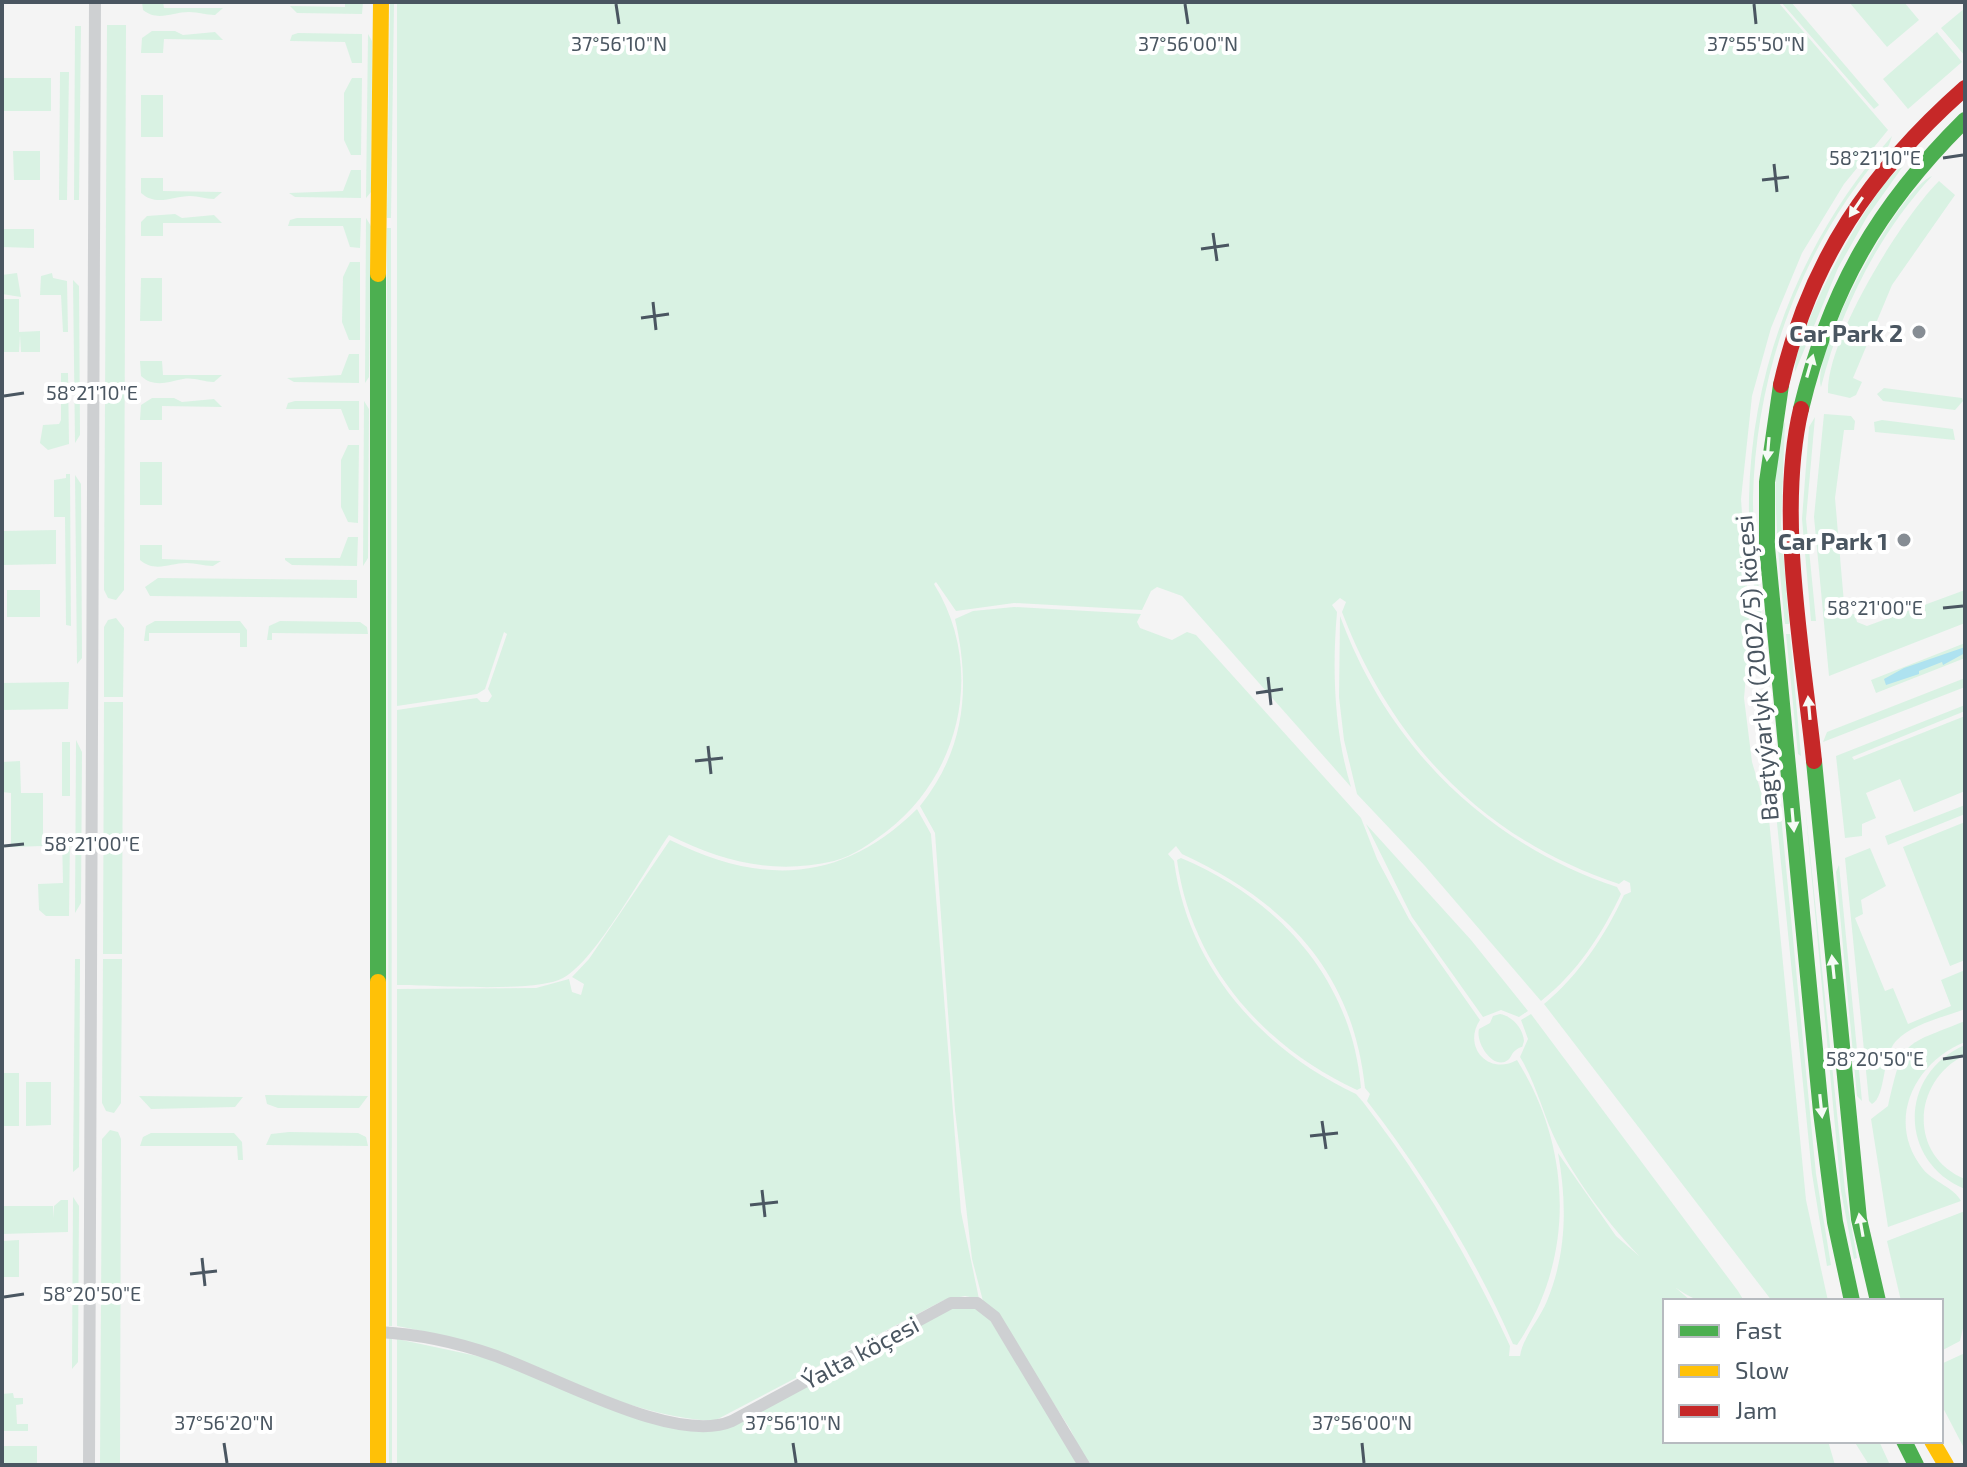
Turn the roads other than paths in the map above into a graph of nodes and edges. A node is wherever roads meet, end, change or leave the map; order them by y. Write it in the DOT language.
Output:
graph roads {
  1 [pos="95,2"];
  2 [pos="381,2"];
  3 [pos="1965,88"];
  4 [pos="1965,120"];
  5 [pos="1913,134"];
  6 [pos="1930,153"];
  7 [pos="1777,394"];
  8 [pos="1802,399"];
  9 [pos="1816,784"];
  10 [pos="1790,786"];
  11 [pos="1852,1299"];
  12 [pos="1878,1299"];
  13 [pos="378,1332"];
  14 [pos="1905,1443"];
  15 [pos="1933,1443"];
  16 [pos="89,1465"];
  17 [pos="378,1465"];
  18 [pos="1084,1465"];
  19 [pos="1916,1465"];
  20 [pos="1946,1465"];
  1 -- 16 [label="street"];
  2 -- 13 [label="street"];
  3 -- 5 [label="street, Bagtyýarlyk (2002/5) köçesi"];
  4 -- 6 [label="street, Bagtyýarlyk (2002/5) köçesi"];
  5 -- 6 [label="street"];
  5 -- 7 [label="street, Bagtyýarlyk (2002/5) köçesi, one-way"];
  8 -- 6 [label="street, Bagtyýarlyk (2002/5) köçesi, one-way"];
  7 -- 8 [label="street"];
  7 -- 10 [label="street, Bagtyýarlyk (2002/5) köçesi, one-way"];
  9 -- 8 [label="street, Bagtyýarlyk (2002/5) köçesi, one-way"];
  9 -- 10 [label="street"];
  12 -- 9 [label="street, Bagtyýarlyk (2002/5) köçesi, one-way"];
  10 -- 11 [label="street, Bagtyýarlyk (2002/5) köçesi, one-way"];
  13 -- 17 [label="street"];
  13 -- 18 [label="street, Ýalta köçesi"];
  14 -- 19 [label="street"];
  15 -- 20 [label="street"];
}
